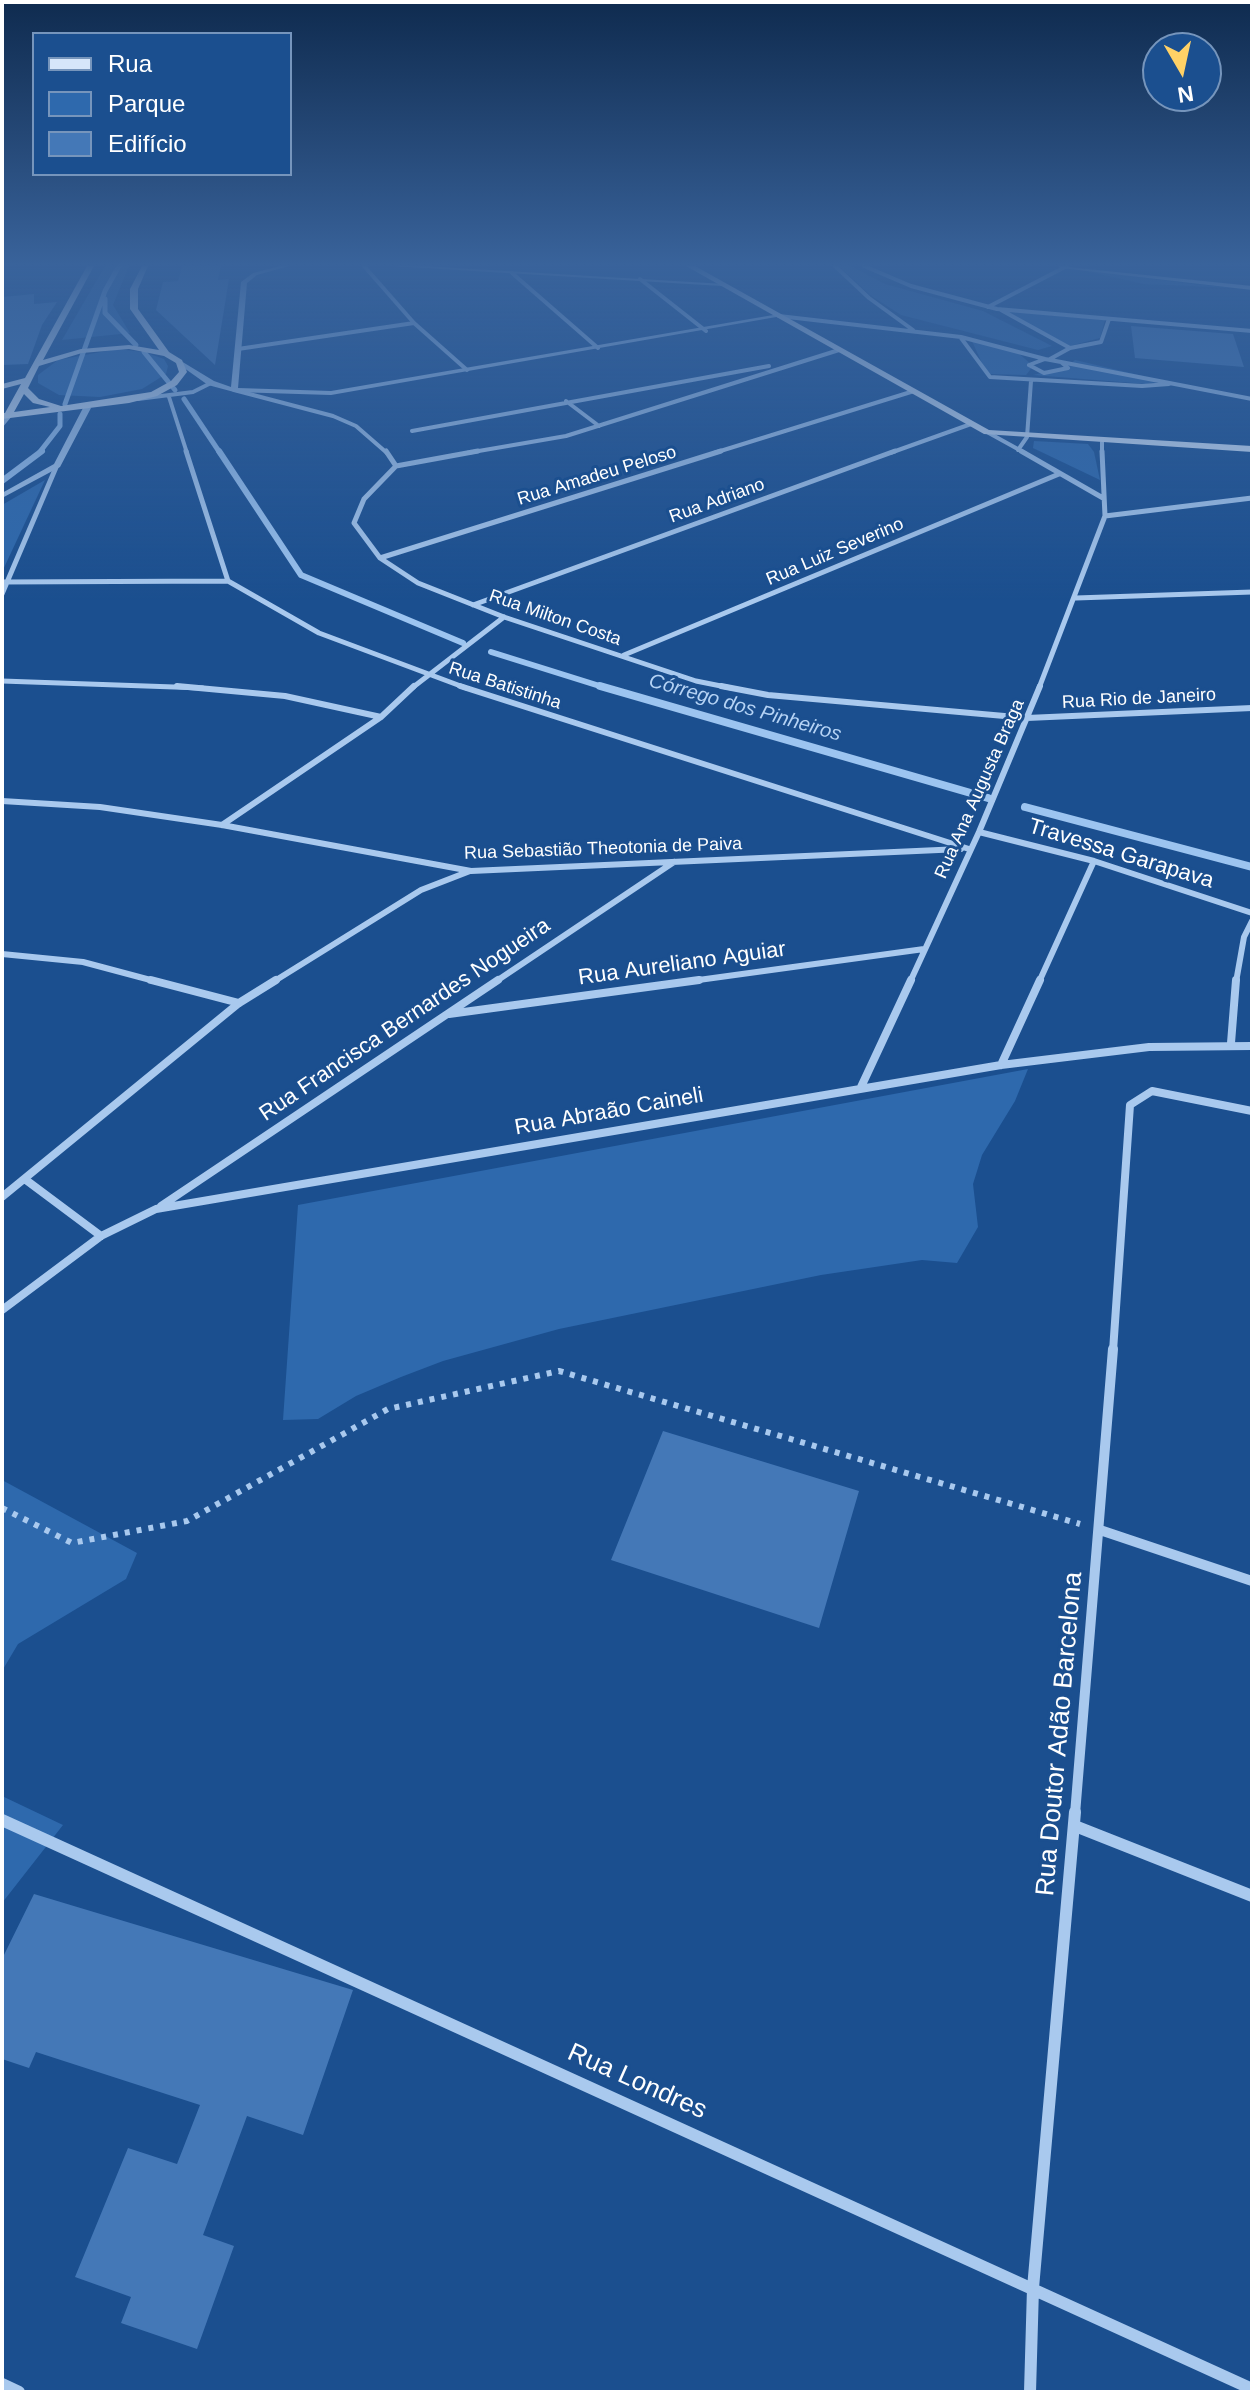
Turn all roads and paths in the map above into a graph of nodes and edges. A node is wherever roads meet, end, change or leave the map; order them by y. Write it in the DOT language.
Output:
graph roads {
  1 [pos="29,378"];
  2 [pos="178,378"];
  3 [pos="203,378"];
  4 [pos="421,378"];
  5 [pos="701,378"];
  6 [pos="747,378"];
  7 [pos="890,378"];
  8 [pos="1001,378"];
  9 [pos="1036,378"];
  10 [pos="1138,378"];
  11 [pos="235,379"];
  12 [pos="1031,381"];
  13 [pos="25,383"];
  14 [pos="211,383"];
  15 [pos="1169,384"];
  16 [pos="2,387"];
  17 [pos="234,390"];
  18 [pos="914,391"];
  19 [pos="2,396"];
  20 [pos="169,397"];
  21 [pos="1252,399"];
  22 [pos="129,400"];
  23 [pos="566,401"];
  24 [pos="87,408"];
  25 [pos="72,409"];
  26 [pos="5,416"];
  27 [pos="971,424"];
  28 [pos="2,426"];
  29 [pos="599,426"];
  30 [pos="412,431"];
  31 [pos="987,432"];
  32 [pos="1027,437"];
  33 [pos="1102,442"];
  34 [pos="1252,449"];
  35 [pos="1018,450"];
  36 [pos="57,465"];
  37 [pos="396,466"];
  38 [pos="1059,474"];
  39 [pos="2,496"];
  40 [pos="1103,498"];
  41 [pos="1252,498"];
  42 [pos="1105,516"];
  43 [pos="380,558"];
  44 [pos="228,581"];
  45 [pos="4,582"];
  46 [pos="1252,592"];
  47 [pos="2,594"];
  48 [pos="1076,598"];
  49 [pos="472,605"];
  50 [pos="504,617"];
  51 [pos="623,656"];
  52 [pos="426,675"];
  53 [pos="2,681"];
  54 [pos="1252,708"];
  55 [pos="381,717"];
  56 [pos="1027,718"];
  57 [pos="2,801"];
  58 [pos="222,825"];
  59 [pos="979,832"];
  60 [pos="969,849"];
  61 [pos="675,861"];
  62 [pos="1094,861"];
  63 [pos="471,871"];
  64 [pos="1252,913"];
  65 [pos="1252,921"];
  66 [pos="924,949"];
  67 [pos="2,954"];
  68 [pos="239,1003"];
  69 [pos="445,1015"];
  70 [pos="1231,1043"];
  71 [pos="1252,1046"];
  72 [pos="1001,1065"];
  73 [pos="861,1087"];
  74 [pos="1252,1111"];
  75 [pos="26,1180"];
  76 [pos="2,1197"];
  77 [pos="156,1209"];
  78 [pos="101,1236"];
  79 [pos="2,1310"];
  80 [pos="2,1508"];
  81 [pos="1100,1530"];
  82 [pos="1252,1581"];
  83 [pos="2,1820"];
  84 [pos="1075,1826"];
  85 [pos="1252,1896"];
  86 [pos="1033,2288"];
  87 [pos="2,2384"];
  88 [pos="1252,2389"];
  89 [pos="19,2392"];
  90 [pos="1030,2392"];
  1 -- 13 [label="main road"];
  2 -- 22 [label="main road"];
  3 -- 14 [label="street"];
  4 -- 17 [label="street"];
  5 -- 23 [label="street"];
  6 -- 29 [label="street"];
  7 -- 18 [label="main road"];
  8 -- 12 [label="street"];
  9 -- 12 [label="street"];
  10 -- 15 [label="street"];
  11 -- 14 [label="street"];
  11 -- 17 [label="street"];
  12 -- 15 [label="street"];
  12 -- 32 [label="street"];
  13 -- 16 [label="main road"];
  13 -- 19 [label="main road"];
  13 -- 25 [label="main road"];
  13 -- 26 [label="main road"];
  14 -- 17 [label="street"];
  14 -- 20 [label="street"];
  15 -- 21 [label="street"];
  17 -- 37 [label="street"];
  18 -- 27 [label="main road"];
  18 -- 43 [label="street, Rua Amadeu Peloso"];
  20 -- 22 [label="street"];
  20 -- 44 [label="street"];
  22 -- 24 [label="main road"];
  23 -- 29 [label="street"];
  23 -- 30 [label="street"];
  24 -- 25 [label="main road"];
  24 -- 36 [label="street"];
  25 -- 26 [label="main road"];
  26 -- 28 [label="street"];
  27 -- 31 [label="main road"];
  27 -- 49 [label="street, Rua Adriano"];
  29 -- 37 [label="street"];
  31 -- 32 [label="main road"];
  31 -- 35 [label="street"];
  32 -- 33 [label="main road"];
  32 -- 35 [label="street"];
  33 -- 34 [label="main road"];
  33 -- 40 [label="street, Rua Ana Augusta Braga"];
  35 -- 38 [label="street"];
  36 -- 39 [label="street"];
  36 -- 45 [label="street"];
  37 -- 43 [label="street, Rua Milton Costa"];
  38 -- 40 [label="street"];
  38 -- 51 [label="street, Rua Luiz Severino"];
  40 -- 42 [label="street, Rua Ana Augusta Braga"];
  41 -- 42 [label="street"];
  42 -- 48 [label="street, Rua Ana Augusta Braga"];
  43 -- 49 [label="street, Rua Milton Costa"];
  44 -- 45 [label="street"];
  44 -- 52 [label="street, Rua Batistinha"];
  45 -- 47 [label="street"];
  46 -- 48 [label="street"];
  48 -- 56 [label="street, Rua Ana Augusta Braga"];
  49 -- 50 [label="street, Rua Milton Costa"];
  50 -- 51 [label="street, Rua Milton Costa"];
  50 -- 52 [label="street"];
  51 -- 56 [label="street, Rua Milton Costa"];
  52 -- 55 [label="street"];
  52 -- 60 [label="street, Rua Batistinha"];
  53 -- 55 [label="street"];
  54 -- 56 [label="street, Rua Rio de Janeiro"];
  55 -- 58 [label="street"];
  56 -- 59 [label="street, Rua Ana Augusta Braga"];
  57 -- 58 [label="street, Rua Sebastião Theotonia de Paiva"];
  58 -- 63 [label="street, Rua Sebastião Theotonia de Paiva"];
  59 -- 60 [label="street, Rua Ana Augusta Braga"];
  59 -- 62 [label="street, Travessa Garapava"];
  60 -- 61 [label="street, Rua Sebastião Theotonia de Paiva"];
  60 -- 66 [label="street, Rua Ana Augusta Braga"];
  61 -- 63 [label="street, Rua Sebastião Theotonia de Paiva"];
  61 -- 69 [label="street, Rua Francisca Bernardes Nogueira"];
  62 -- 64 [label="street, Travessa Garapava"];
  62 -- 72 [label="street"];
  63 -- 68 [label="street"];
  65 -- 70 [label="street"];
  66 -- 69 [label="street, Rua Aureliano Aguiar"];
  66 -- 73 [label="street, Rua Ana Augusta Braga"];
  67 -- 68 [label="street"];
  68 -- 75 [label="street"];
  69 -- 77 [label="street, Rua Francisca Bernardes Nogueira"];
  70 -- 71 [label="street, Rua Abraão Caineli"];
  70 -- 72 [label="street, Rua Abraão Caineli"];
  72 -- 73 [label="street, Rua Abraão Caineli"];
  73 -- 77 [label="street, Rua Abraão Caineli"];
  74 -- 81 [label="street, Rua Doutor Adão Barcelona"];
  75 -- 76 [label="street"];
  75 -- 78 [label="street"];
  77 -- 78 [label="street, Rua Abraão Caineli"];
  78 -- 79 [label="street, Rua Abraão Caineli"];
  80 -- 81 [label="path"];
  81 -- 82 [label="street"];
  81 -- 84 [label="street, Rua Doutor Adão Barcelona"];
  83 -- 86 [label="street, Rua Londres"];
  84 -- 85 [label="street"];
  84 -- 86 [label="street, Rua Doutor Adão Barcelona"];
  86 -- 88 [label="street, Rua Londres"];
  86 -- 90 [label="street, Rua Doutor Adão Barcelona"];
  87 -- 89 [label="street"];
}
